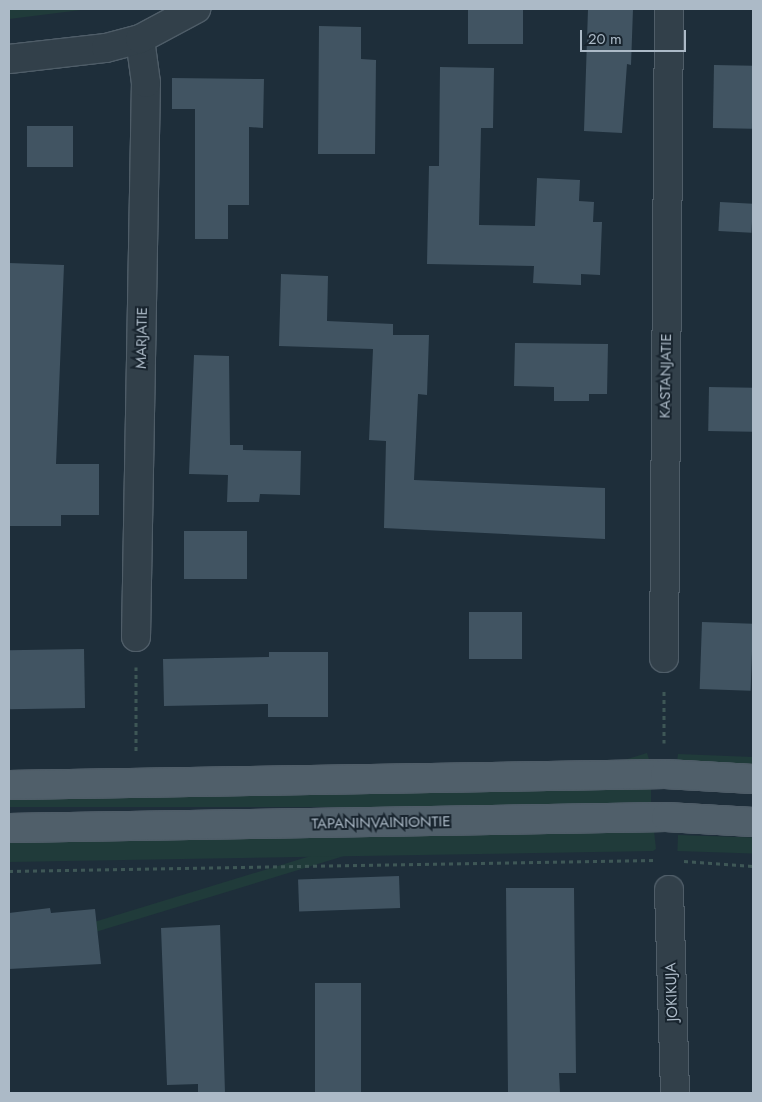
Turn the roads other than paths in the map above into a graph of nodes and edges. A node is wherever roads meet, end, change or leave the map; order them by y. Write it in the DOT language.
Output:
graph roads {
  1 [pos="196,9"];
  2 [pos="669,9"];
  3 [pos="140,39"];
  4 [pos="9,59"];
  5 [pos="136,637"];
  6 [pos="664,658"];
  7 [pos="753,779"];
  8 [pos="9,785"];
  9 [pos="753,822"];
  10 [pos="9,828"];
  11 [pos="669,890"];
  12 [pos="676,1093"];
  1 -- 3 [label="street"];
  2 -- 6 [label="street, KASTANJATIE"];
  3 -- 4 [label="street"];
  3 -- 5 [label="street, MARJATIE"];
  7 -- 8 [label="main road"];
  9 -- 10 [label="main road, TAPANINVAINIONTIE"];
  11 -- 12 [label="street, JOKIKUJA"];
}
